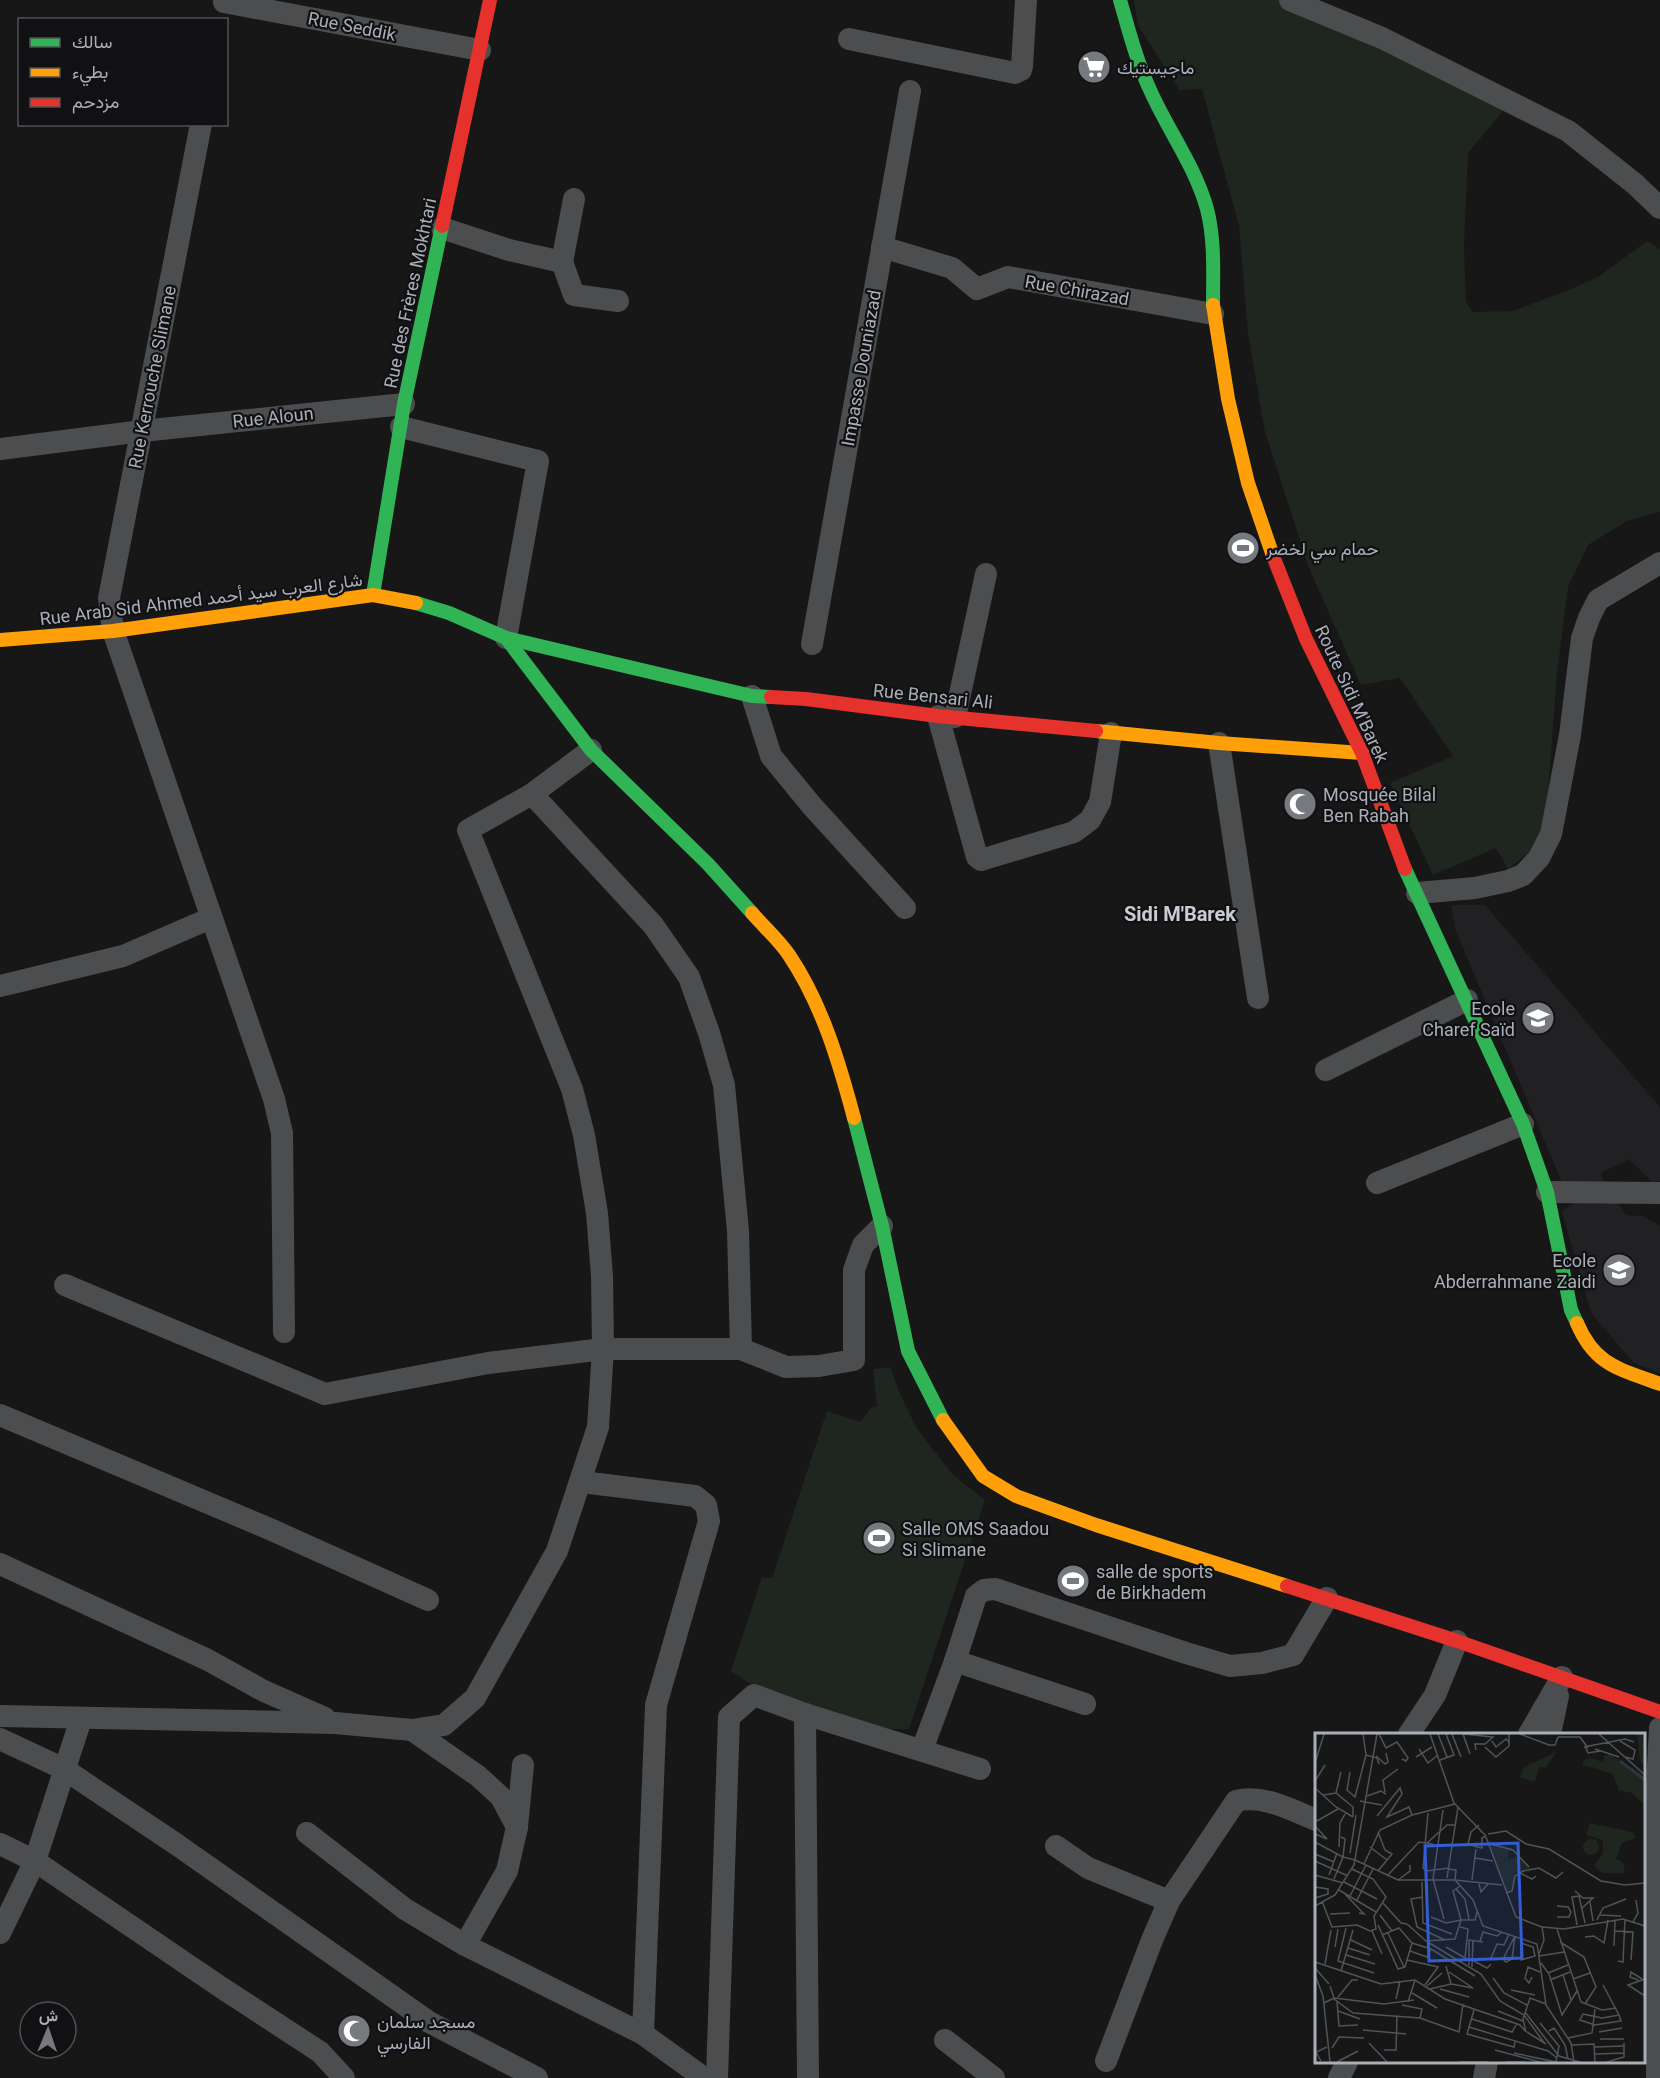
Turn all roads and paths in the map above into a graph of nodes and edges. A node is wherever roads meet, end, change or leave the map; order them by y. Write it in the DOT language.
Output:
graph roads {
  1 [pos="490,0"];
  2 [pos="1026,0"];
  3 [pos="1120,0"];
  4 [pos="1290,0"];
  5 [pos="223,7"];
  6 [pos="849,39"];
  7 [pos="480,50"];
  8 [pos="909,91"];
  9 [pos="201,126"];
  10 [pos="574,199"];
  11 [pos="1660,208"];
  12 [pos="442,228"];
  13 [pos="882,247"];
  14 [pos="562,262"];
  15 [pos="618,301"];
  16 [pos="1213,314"];
  17 [pos="404,404"];
  18 [pos="401,427"];
  19 [pos="142,431"];
  20 [pos="0,449"];
  21 [pos="1660,563"];
  22 [pos="986,574"];
  23 [pos="373,595"];
  24 [pos="113,631"];
  25 [pos="506,638"];
  26 [pos="0,640"];
  27 [pos="813,644"];
  28 [pos="752,696"];
  29 [pos="946,717"];
  30 [pos="1111,733"];
  31 [pos="1219,743"];
  32 [pos="591,750"];
  33 [pos="1362,753"];
  34 [pos="532,794"];
  35 [pos="1417,893"];
  36 [pos="905,908"];
  37 [pos="211,918"];
  38 [pos="0,986"];
  39 [pos="1258,998"];
  40 [pos="1467,1000"];
  41 [pos="1326,1070"];
  42 [pos="1523,1124"];
  43 [pos="1377,1184"];
  44 [pos="1547,1192"];
  45 [pos="1660,1193"];
  46 [pos="882,1226"];
  47 [pos="65,1285"];
  48 [pos="284,1332"];
  49 [pos="603,1349"];
  50 [pos="741,1349"];
  51 [pos="1660,1384"];
  52 [pos="0,1415"];
  53 [pos="582,1482"];
  54 [pos="0,1564"];
  55 [pos="1327,1598"];
  56 [pos="428,1600"];
  57 [pos="1457,1641"];
  58 [pos="955,1661"];
  59 [pos="1562,1677"];
  60 [pos="1085,1704"];
  61 [pos="1660,1712"];
  62 [pos="805,1714"];
  63 [pos="0,1716"];
  64 [pos="81,1719"];
  65 [pos="335,1723"];
  66 [pos="1660,1728"];
  67 [pos="412,1730"];
  68 [pos="1410,1733"];
  69 [pos="1530,1733"];
  70 [pos="1550,1733"];
  71 [pos="0,1739"];
  72 [pos="922,1750"];
  73 [pos="524,1766"];
  74 [pos="64,1769"];
  75 [pos="980,1769"];
  76 [pos="1658,1804"];
  77 [pos="1315,1819"];
  78 [pos="517,1827"];
  79 [pos="307,1833"];
  80 [pos="0,1845"];
  81 [pos="1056,1846"];
  82 [pos="35,1861"];
  83 [pos="1169,1901"];
  84 [pos="0,1933"];
  85 [pos="465,1945"];
  86 [pos="643,2034"];
  87 [pos="945,2040"];
  88 [pos="1107,2061"];
  89 [pos="1346,2063"];
  90 [pos="1487,2063"];
  91 [pos="344,2078"];
  92 [pos="537,2078"];
  93 [pos="704,2078"];
  94 [pos="717,2078"];
  95 [pos="808,2078"];
  96 [pos="994,2078"];
  97 [pos="1339,2078"];
  98 [pos="1484,2078"];
  99 [pos="1657,2078"];
  1 -- 7 [label="main road, Rue des Frères Mokhtari"];
  2 -- 6 [label="street"];
  3 -- 16 [label="main road, Route Sidi M'Barek"];
  4 -- 11 [label="street"];
  5 -- 7 [label="street, Rue Seddik"];
  7 -- 12 [label="main road, Rue des Frères Mokhtari"];
  8 -- 13 [label="street, Impasse Douniazad"];
  9 -- 19 [label="street, Rue Kerrouche Slimane"];
  10 -- 14 [label="street"];
  12 -- 14 [label="street"];
  12 -- 17 [label="main road, Rue des Frères Mokhtari"];
  13 -- 16 [label="street, Rue Chirazad"];
  13 -- 27 [label="street, Impasse Douniazad"];
  14 -- 15 [label="street"];
  16 -- 33 [label="main road, Route Sidi M'Barek"];
  17 -- 18 [label="main road, Rue des Frères Mokhtari"];
  17 -- 19 [label="street, Rue Aloun"];
  18 -- 23 [label="main road, Rue des Frères Mokhtari"];
  18 -- 25 [label="street"];
  19 -- 20 [label="street, Rue Aloun"];
  19 -- 24 [label="street, Rue Kerrouche Slimane"];
  21 -- 35 [label="street"];
  22 -- 29 [label="street"];
  23 -- 24 [label="main road, Rue Arab Sid Ahmed شارع العرب سيد أحمد"];
  23 -- 25 [label="main road, Rue Arab Sid Ahmed شارع العرب سيد أحمد"];
  24 -- 26 [label="main road, Rue Arab Sid Ahmed شارع العرب سيد أحمد"];
  24 -- 37 [label="street, Rue Kerrouche Slimane"];
  25 -- 28 [label="main road, Rue Bensari Ali"];
  25 -- 32 [label="main road"];
  28 -- 29 [label="main road, Rue Bensari Ali"];
  28 -- 36 [label="street"];
  29 -- 30 [label="main road, Rue Bensari Ali"];
  29 -- 30 [label="street"];
  30 -- 31 [label="main road, Rue Bensari Ali"];
  31 -- 33 [label="main road, Rue Bensari Ali"];
  31 -- 39 [label="street"];
  32 -- 34 [label="street"];
  32 -- 46 [label="main road"];
  33 -- 35 [label="main road, Route Sidi M'Barek"];
  34 -- 49 [label="street"];
  34 -- 50 [label="street"];
  35 -- 40 [label="main road, Route Sidi M'Barek"];
  37 -- 38 [label="street"];
  37 -- 48 [label="street, Rue Kerrouche Slimane"];
  40 -- 41 [label="street"];
  40 -- 42 [label="main road, Route Sidi M'Barek"];
  42 -- 43 [label="street"];
  42 -- 44 [label="main road, Route Sidi M'Barek"];
  44 -- 45 [label="street"];
  44 -- 51 [label="main road, Route Sidi M'Barek"];
  46 -- 50 [label="street"];
  46 -- 55 [label="main road"];
  47 -- 49 [label="street"];
  49 -- 50 [label="street"];
  49 -- 53 [label="street"];
  52 -- 56 [label="street"];
  53 -- 67 [label="street"];
  53 -- 86 [label="street"];
  54 -- 65 [label="street"];
  55 -- 57 [label="main road"];
  55 -- 58 [label="street"];
  57 -- 59 [label="main road"];
  57 -- 68 [label="street"];
  58 -- 60 [label="street"];
  58 -- 72 [label="street"];
  59 -- 61 [label="main road"];
  59 -- 69 [label="street"];
  59 -- 70 [label="street"];
  62 -- 72 [label="street"];
  62 -- 94 [label="street"];
  62 -- 95 [label="street"];
  63 -- 64 [label="street"];
  64 -- 65 [label="street"];
  64 -- 74 [label="street"];
  65 -- 67 [label="street"];
  66 -- 76 [label="street"];
  67 -- 78 [label="street"];
  71 -- 74 [label="street"];
  72 -- 75 [label="street"];
  73 -- 78 [label="street"];
  74 -- 82 [label="street"];
  74 -- 92 [label="street"];
  76 -- 99 [label="street"];
  77 -- 83 [label="street"];
  78 -- 85 [label="street"];
  79 -- 85 [label="street"];
  80 -- 82 [label="street"];
  81 -- 83 [label="street"];
  82 -- 84 [label="street"];
  82 -- 91 [label="street"];
  83 -- 88 [label="street"];
  85 -- 86 [label="street"];
  86 -- 93 [label="street"];
  87 -- 96 [label="street"];
  89 -- 97 [label="street"];
  90 -- 98 [label="street"];
}
